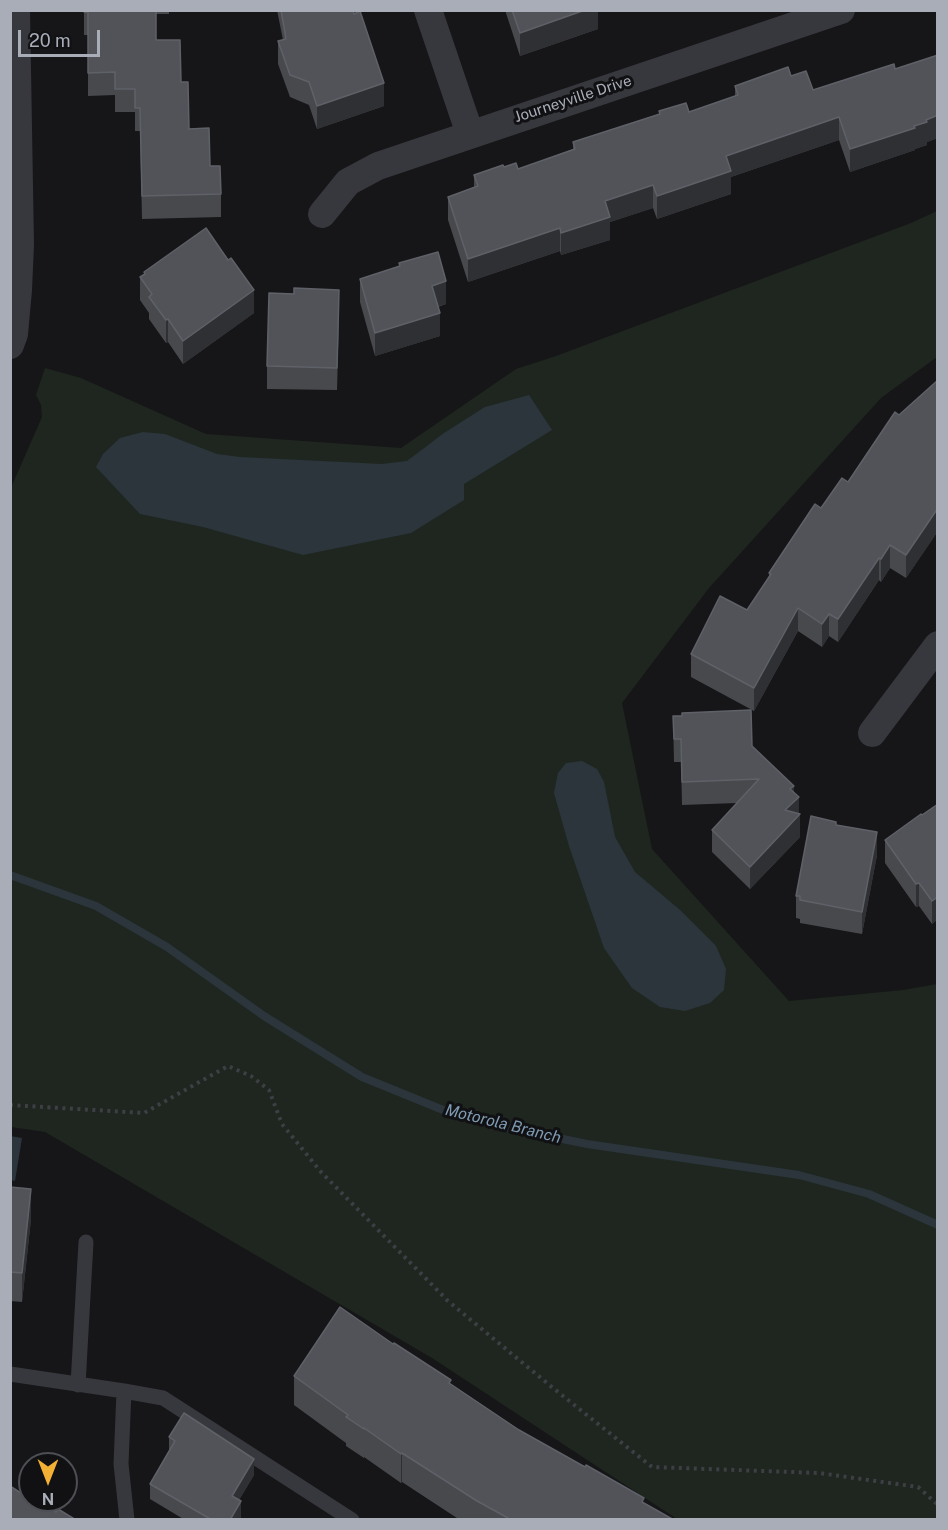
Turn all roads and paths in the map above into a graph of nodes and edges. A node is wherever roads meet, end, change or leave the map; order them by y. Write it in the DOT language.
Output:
graph roads {
  1 [pos="16,10"];
  2 [pos="428,10"];
  3 [pos="841,10"];
  4 [pos="470,134"];
  5 [pos="322,214"];
  6 [pos="10,345"];
  7 [pos="938,645"];
  8 [pos="872,733"];
  9 [pos="10,1105"];
  10 [pos="86,1242"];
  11 [pos="10,1374"];
  12 [pos="78,1384"];
  13 [pos="124,1391"];
  14 [pos="938,1505"];
  15 [pos="127,1520"];
  16 [pos="352,1520"];
  1 -- 6 [label="street"];
  2 -- 4 [label="street"];
  3 -- 4 [label="street, Journeyville Drive"];
  4 -- 5 [label="street, Journeyville Drive"];
  7 -- 8 [label="street"];
  9 -- 14 [label="path"];
  10 -- 12 [label="lane"];
  11 -- 12 [label="lane"];
  12 -- 13 [label="lane"];
  13 -- 15 [label="lane"];
  13 -- 16 [label="lane"];
}
